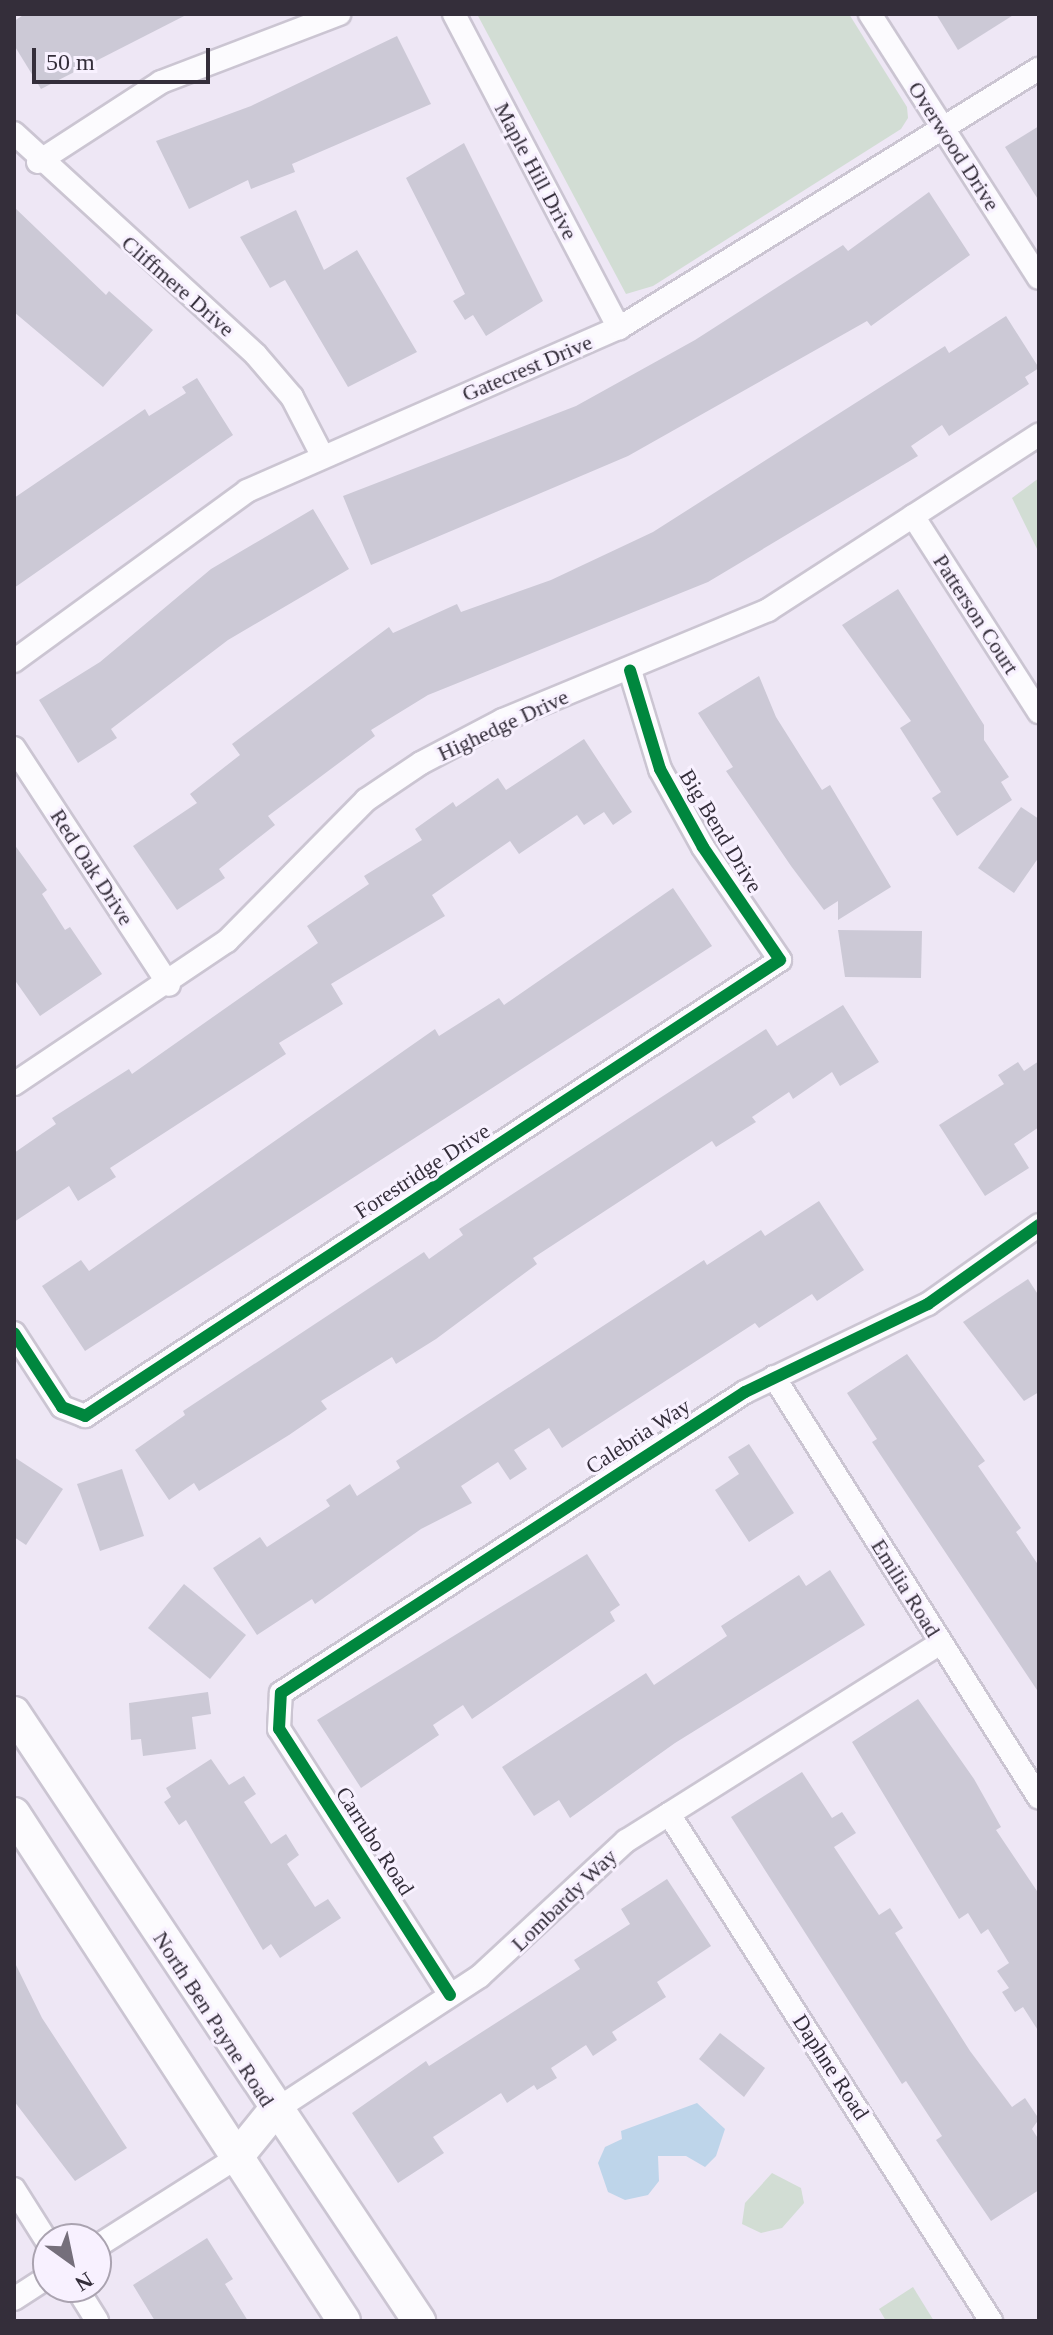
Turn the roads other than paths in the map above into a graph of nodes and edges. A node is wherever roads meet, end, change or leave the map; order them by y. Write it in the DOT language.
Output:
graph roads {
  1 [pos="339,14"];
  2 [pos="454,14"];
  3 [pos="870,14"];
  4 [pos="1039,69"];
  5 [pos="944,129"];
  6 [pos="14,133"];
  7 [pos="38,162"];
  8 [pos="1039,278"];
  9 [pos="619,328"];
  10 [pos="1039,435"];
  11 [pos="322,455"];
  12 [pos="913,516"];
  13 [pos="14,661"];
  14 [pos="630,670"];
  15 [pos="1039,712"];
  16 [pos="14,748"];
  17 [pos="780,960"];
  18 [pos="169,985"];
  19 [pos="14,1084"];
  20 [pos="1039,1225"];
  21 [pos="14,1333"];
  22 [pos="774,1377"];
  23 [pos="940,1643"];
  24 [pos="276,1705"];
  25 [pos="14,1713"];
  26 [pos="1039,1797"];
  27 [pos="14,1814"];
  28 [pos="669,1814"];
  29 [pos="450,1995"];
  30 [pos="274,2111"];
  31 [pos="236,2158"];
  32 [pos="14,2189"];
  33 [pos="35,2223"];
  34 [pos="112,2237"];
  35 [pos="32,2287"];
  36 [pos="14,2299"];
  37 [pos="86,2303"];
  38 [pos="97,2321"];
  39 [pos="344,2321"];
  40 [pos="419,2321"];
  41 [pos="991,2321"];
  1 -- 7 [label="street"];
  2 -- 9 [label="street, Maple Hill Drive"];
  3 -- 5 [label="street, Overwood Drive"];
  4 -- 5 [label="street, Gatecrest Drive"];
  5 -- 8 [label="street, Overwood Drive"];
  5 -- 9 [label="street, Gatecrest Drive"];
  6 -- 7 [label="street, Cliffmere Drive"];
  7 -- 11 [label="street, Cliffmere Drive"];
  9 -- 11 [label="street, Gatecrest Drive"];
  10 -- 12 [label="street, Highedge Drive"];
  11 -- 13 [label="street, Gatecrest Drive"];
  12 -- 14 [label="street, Highedge Drive"];
  12 -- 15 [label="street, Patterson Court"];
  14 -- 17 [label="street, Big Bend Drive"];
  14 -- 18 [label="street, Highedge Drive"];
  16 -- 18 [label="street, Red Oak Drive"];
  17 -- 21 [label="street, Forestridge Drive"];
  18 -- 19 [label="street, Highedge Drive"];
  20 -- 22 [label="street, Calebria Way"];
  22 -- 23 [label="street, Emilia Road"];
  22 -- 24 [label="street, Calebria Way"];
  23 -- 26 [label="street, Emilia Road"];
  23 -- 28 [label="street, Lombardy Way"];
  24 -- 29 [label="street, Carrubo Road"];
  25 -- 30 [label="street, North Ben Payne Road"];
  27 -- 31 [label="street"];
  28 -- 29 [label="street, Lombardy Way"];
  28 -- 41 [label="street, Daphne Road"];
  29 -- 30 [label="street, Lombardy Way"];
  30 -- 31 [label="street"];
  30 -- 40 [label="street, North Ben Payne Road"];
  31 -- 34 [label="street"];
  31 -- 39 [label="street"];
  32 -- 33 [label="street"];
  35 -- 36 [label="street"];
  37 -- 38 [label="street"];
}
